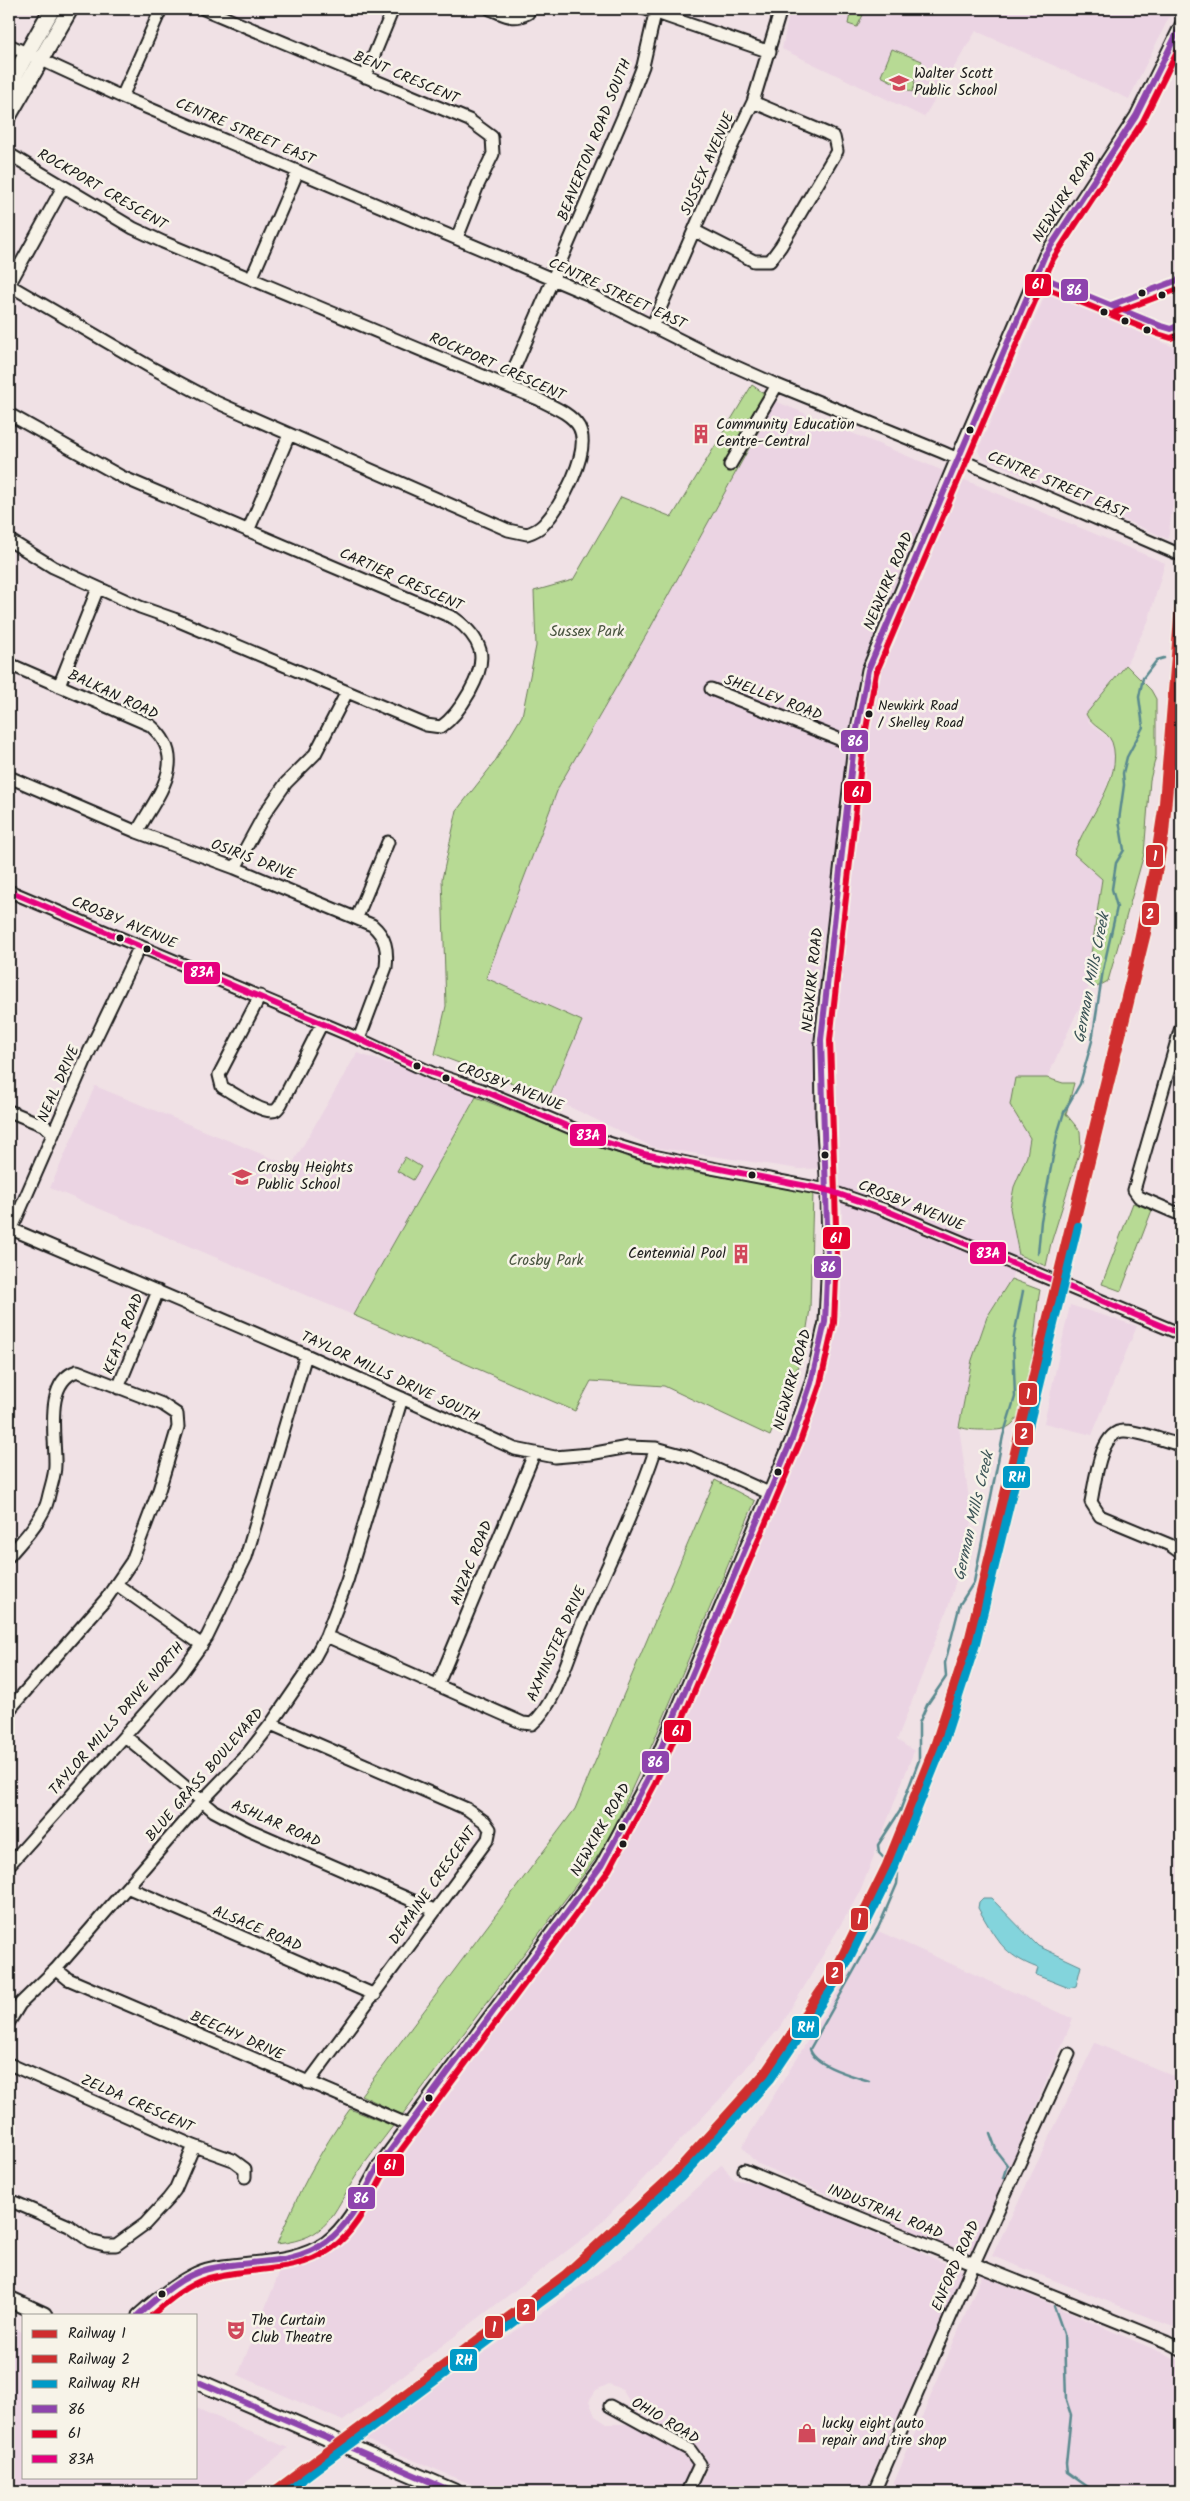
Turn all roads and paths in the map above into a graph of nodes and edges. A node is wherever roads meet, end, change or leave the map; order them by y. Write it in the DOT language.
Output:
graph roads {
  1 [pos="52,9"];
  2 [pos="70,9"];
  3 [pos="161,9"];
  4 [pos="204,9"];
  5 [pos="393,9"];
  6 [pos="490,9"];
  7 [pos="530,9"];
  8 [pos="781,9"];
  9 [pos="652,10"];
  10 [pos="1181,25"];
  11 [pos="9,46"];
  12 [pos="770,52"];
  13 [pos="33,56"];
  14 [pos="366,77"];
  15 [pos="9,85"];
  16 [pos="122,97"];
  17 [pos="753,102"];
  18 [pos="9,115"];
  19 [pos="9,154"];
  20 [pos="298,170"];
  21 [pos="63,187"];
  22 [pos="695,231"];
  23 [pos="457,238"];
  24 [pos="252,278"];
  25 [pos="554,280"];
  26 [pos="9,285"];
  27 [pos="652,327"];
  28 [pos="776,385"];
  29 [pos="507,386"];
  30 [pos="9,414"];
  31 [pos="289,435"];
  32 [pos="956,458"];
  33 [pos="730,465"];
  34 [pos="248,531"];
  35 [pos="9,540"];
  36 [pos="1181,555"];
  37 [pos="98,588"];
  38 [pos="9,664"];
  39 [pos="59,686"];
  40 [pos="710,690"];
  41 [pos="347,692"];
  42 [pos="854,745"];
  43 [pos="9,776"];
  44 [pos="137,832"];
  45 [pos="388,842"];
  46 [pos="235,868"];
  47 [pos="9,891"];
  48 [pos="357,917"];
  49 [pos="140,946"];
  50 [pos="260,996"];
  51 [pos="322,1023"];
  52 [pos="1181,1027"];
  53 [pos="359,1039"];
  54 [pos="9,1111"];
  55 [pos="53,1133"];
  56 [pos="827,1190"];
  57 [pos="1181,1215"];
  58 [pos="10,1231"];
  59 [pos="158,1291"];
  60 [pos="1181,1334"];
  61 [pos="306,1355"];
  62 [pos="118,1388"];
  63 [pos="402,1398"];
  64 [pos="1181,1445"];
  65 [pos="656,1448"];
  66 [pos="534,1454"];
  67 [pos="769,1493"];
  68 [pos="1181,1553"];
  69 [pos="9,1556"];
  70 [pos="116,1584"];
  71 [pos="326,1636"];
  72 [pos="202,1645"];
  73 [pos="438,1684"];
  74 [pos="9,1710"];
  75 [pos="271,1724"];
  76 [pos="125,1736"];
  77 [pos="202,1802"];
  78 [pos="9,1865"];
  79 [pos="129,1888"];
  80 [pos="434,1910"];
  81 [pos="56,1970"];
  82 [pos="375,1996"];
  83 [pos="9,2022"];
  84 [pos="1069,2054"];
  85 [pos="9,2064"];
  86 [pos="308,2083"];
  87 [pos="409,2125"];
  88 [pos="194,2146"];
  89 [pos="744,2170"];
  90 [pos="245,2177"];
  91 [pos="9,2200"];
  92 [pos="974,2263"];
  93 [pos="9,2299"];
  94 [pos="42,2314"];
  95 [pos="139,2314"];
  96 [pos="1181,2349"];
  97 [pos="198,2382"];
  98 [pos="610,2406"];
  99 [pos="454,2492"];
  100 [pos="688,2492"];
  101 [pos="874,2492"];
  1 -- 13 [label="main road"];
  2 -- 13 [label="main road"];
  3 -- 16 [label="street"];
  4 -- 14 [label="street, BENT CRESCENT"];
  5 -- 14 [label="street"];
  6 -- 7 [label="street"];
  8 -- 12 [label="street, SUSSEX AVENUE"];
  9 -- 12 [label="street"];
  9 -- 25 [label="street, BEAVERTON ROAD SOUTH"];
  10 -- 32 [label="street, NEWKIRK ROAD"];
  11 -- 13 [label="street, CENTRE STREET EAST"];
  12 -- 17 [label="street, SUSSEX AVENUE"];
  13 -- 15 [label="main road"];
  13 -- 16 [label="street, CENTRE STREET EAST"];
  13 -- 18 [label="main road"];
  14 -- 23 [label="street, BENT CRESCENT"];
  16 -- 20 [label="street, CENTRE STREET EAST"];
  17 -- 22 [label="street, SUSSEX AVENUE"];
  17 -- 22 [label="street"];
  19 -- 21 [label="street, ROCKPORT CRESCENT"];
  20 -- 23 [label="street, CENTRE STREET EAST"];
  20 -- 24 [label="street"];
  21 -- 24 [label="street, ROCKPORT CRESCENT"];
  21 -- 26 [label="street"];
  22 -- 27 [label="street, SUSSEX AVENUE"];
  23 -- 25 [label="street, CENTRE STREET EAST"];
  24 -- 29 [label="street, ROCKPORT CRESCENT"];
  25 -- 27 [label="street, CENTRE STREET EAST"];
  25 -- 29 [label="street, BEAVERTON ROAD SOUTH"];
  26 -- 31 [label="street, ROCKPORT CRESCENT"];
  27 -- 28 [label="street, CENTRE STREET EAST"];
  28 -- 32 [label="street, CENTRE STREET EAST"];
  28 -- 33 [label="street"];
  29 -- 31 [label="street, ROCKPORT CRESCENT"];
  30 -- 34 [label="street, CARTIER CRESCENT"];
  31 -- 34 [label="street"];
  32 -- 36 [label="street, CENTRE STREET EAST"];
  32 -- 42 [label="street, NEWKIRK ROAD"];
  34 -- 41 [label="street, CARTIER CRESCENT"];
  35 -- 37 [label="street, CARTIER CRESCENT"];
  37 -- 39 [label="street"];
  37 -- 41 [label="street, CARTIER CRESCENT"];
  38 -- 39 [label="street, BALKAN ROAD"];
  39 -- 44 [label="street, BALKAN ROAD"];
  40 -- 42 [label="street, SHELLEY ROAD"];
  41 -- 46 [label="street"];
  42 -- 56 [label="street, NEWKIRK ROAD"];
  43 -- 44 [label="street, OSIRIS DRIVE"];
  44 -- 46 [label="street, OSIRIS DRIVE"];
  45 -- 48 [label="street"];
  46 -- 48 [label="street, OSIRIS DRIVE"];
  47 -- 49 [label="street, CROSBY AVENUE"];
  48 -- 53 [label="street, OSIRIS DRIVE"];
  49 -- 50 [label="street, CROSBY AVENUE"];
  49 -- 55 [label="street, NEAL DRIVE"];
  50 -- 51 [label="street, CROSBY AVENUE"];
  50 -- 51 [label="street"];
  51 -- 53 [label="street, CROSBY AVENUE"];
  52 -- 57 [label="street"];
  53 -- 56 [label="street, CROSBY AVENUE"];
  54 -- 55 [label="street"];
  55 -- 58 [label="street, NEAL DRIVE"];
  56 -- 60 [label="street, CROSBY AVENUE"];
  56 -- 67 [label="street, NEWKIRK ROAD"];
  58 -- 59 [label="street, TAYLOR MILLS DRIVE SOUTH"];
  59 -- 61 [label="street, TAYLOR MILLS DRIVE SOUTH"];
  59 -- 62 [label="street, KEATS ROAD"];
  61 -- 63 [label="street, TAYLOR MILLS DRIVE SOUTH"];
  61 -- 72 [label="street, TAYLOR MILLS DRIVE NORTH"];
  62 -- 69 [label="street"];
  62 -- 70 [label="street"];
  63 -- 66 [label="street, TAYLOR MILLS DRIVE SOUTH"];
  63 -- 71 [label="street, BLUE GRASS BOULEVARD"];
  64 -- 68 [label="street"];
  65 -- 66 [label="street, TAYLOR MILLS DRIVE SOUTH"];
  65 -- 67 [label="street, TAYLOR MILLS DRIVE SOUTH"];
  65 -- 73 [label="street, AXMINSTER DRIVE"];
  66 -- 73 [label="street, ANZAC ROAD"];
  67 -- 87 [label="street, NEWKIRK ROAD"];
  70 -- 72 [label="street"];
  70 -- 74 [label="street"];
  71 -- 73 [label="street, AXMINSTER DRIVE"];
  71 -- 75 [label="street, BLUE GRASS BOULEVARD"];
  72 -- 76 [label="street, TAYLOR MILLS DRIVE NORTH"];
  75 -- 77 [label="street, BLUE GRASS BOULEVARD"];
  75 -- 80 [label="street, DEMAINE CRESCENT"];
  76 -- 77 [label="street, ASHLAR ROAD"];
  76 -- 78 [label="street, TAYLOR MILLS DRIVE NORTH"];
  77 -- 79 [label="street, BLUE GRASS BOULEVARD"];
  77 -- 80 [label="street, ASHLAR ROAD"];
  79 -- 81 [label="street, BLUE GRASS BOULEVARD"];
  79 -- 82 [label="street, ALSACE ROAD"];
  80 -- 82 [label="street, DEMAINE CRESCENT"];
  81 -- 83 [label="street, BLUE GRASS BOULEVARD"];
  81 -- 86 [label="street, BEECHY DRIVE"];
  82 -- 86 [label="street, DEMAINE CRESCENT"];
  84 -- 92 [label="street, ENFORD ROAD"];
  85 -- 88 [label="street, ZELDA CRESCENT"];
  86 -- 87 [label="street, BEECHY DRIVE"];
  87 -- 95 [label="street, NEWKIRK ROAD"];
  88 -- 90 [label="street, ZELDA CRESCENT"];
  88 -- 91 [label="street"];
  89 -- 92 [label="street, INDUSTRIAL ROAD"];
  92 -- 96 [label="street, INDUSTRIAL ROAD"];
  92 -- 101 [label="street, ENFORD ROAD"];
  93 -- 94 [label="main road"];
  97 -- 99 [label="main road"];
  98 -- 100 [label="street, OHIO ROAD"];
}
